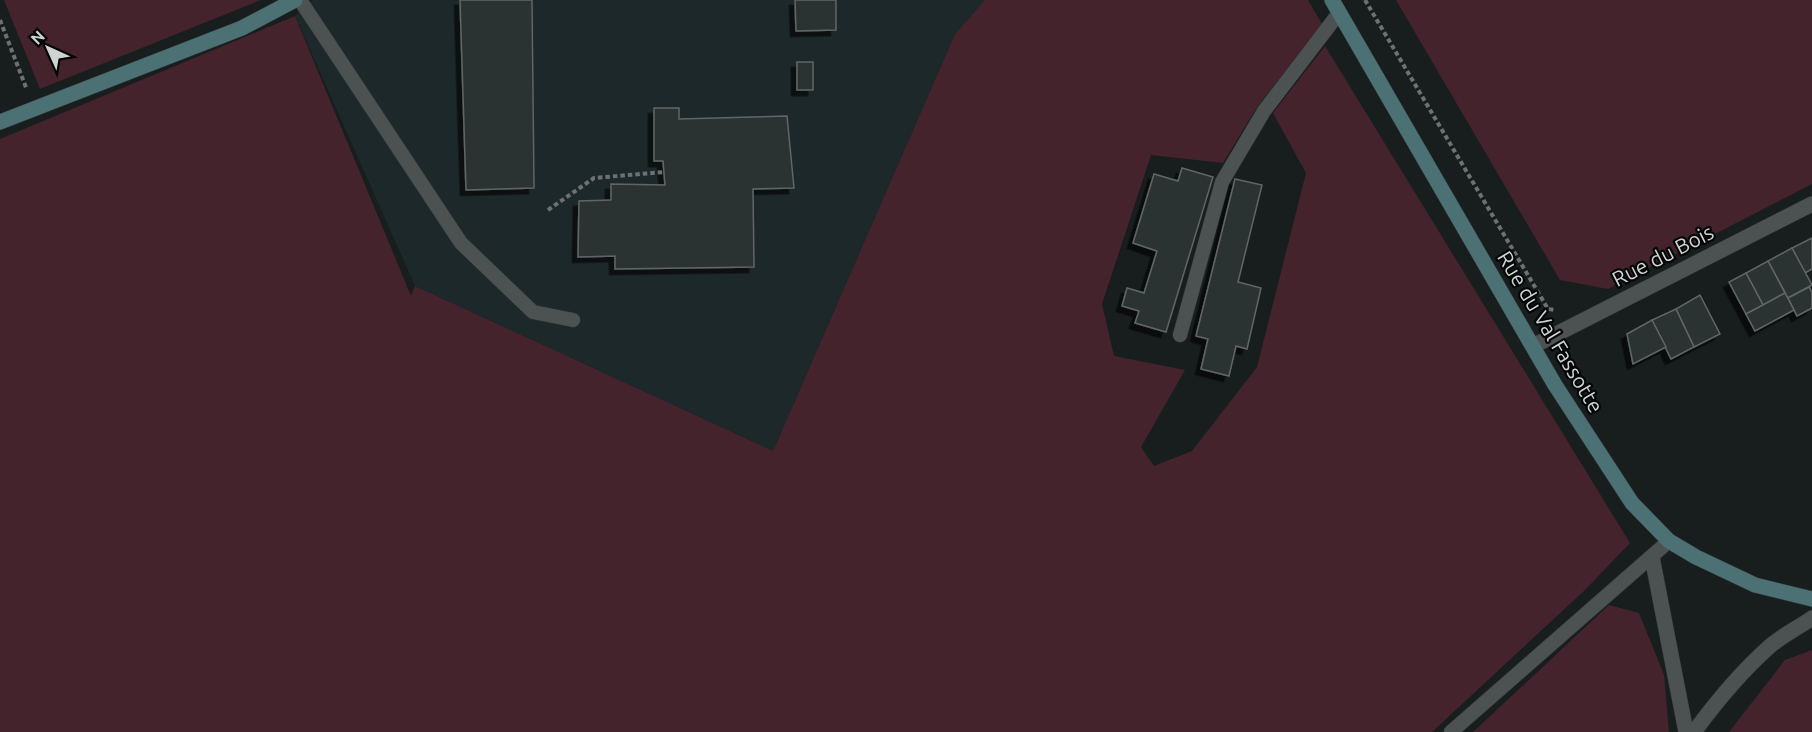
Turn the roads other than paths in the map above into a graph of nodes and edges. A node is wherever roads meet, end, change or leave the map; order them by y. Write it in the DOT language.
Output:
graph roads {
  1 [pos="298,0"];
  2 [pos="1335,7"];
  3 [pos="0,122"];
  4 [pos="1812,204"];
  5 [pos="573,320"];
  6 [pos="1180,336"];
  7 [pos="1533,346"];
  8 [pos="1669,541"];
  9 [pos="1652,557"];
  10 [pos="1812,599"];
  11 [pos="1812,618"];
  12 [pos="1451,732"];
  13 [pos="1686,732"];
  14 [pos="1694,732"];
  1 -- 3 [label="street"];
  1 -- 5 [label="lane"];
  2 -- 6 [label="lane"];
  2 -- 7 [label="street, Rue du Val Fassotte"];
  4 -- 7 [label="street, Rue du Bois"];
  7 -- 8 [label="street, Rue du Val Fassotte"];
  8 -- 9 [label="lane"];
  8 -- 10 [label="street, Rue du Val Fassotte"];
  9 -- 12 [label="lane"];
  9 -- 13 [label="street"];
  11 -- 14 [label="street"];
}
